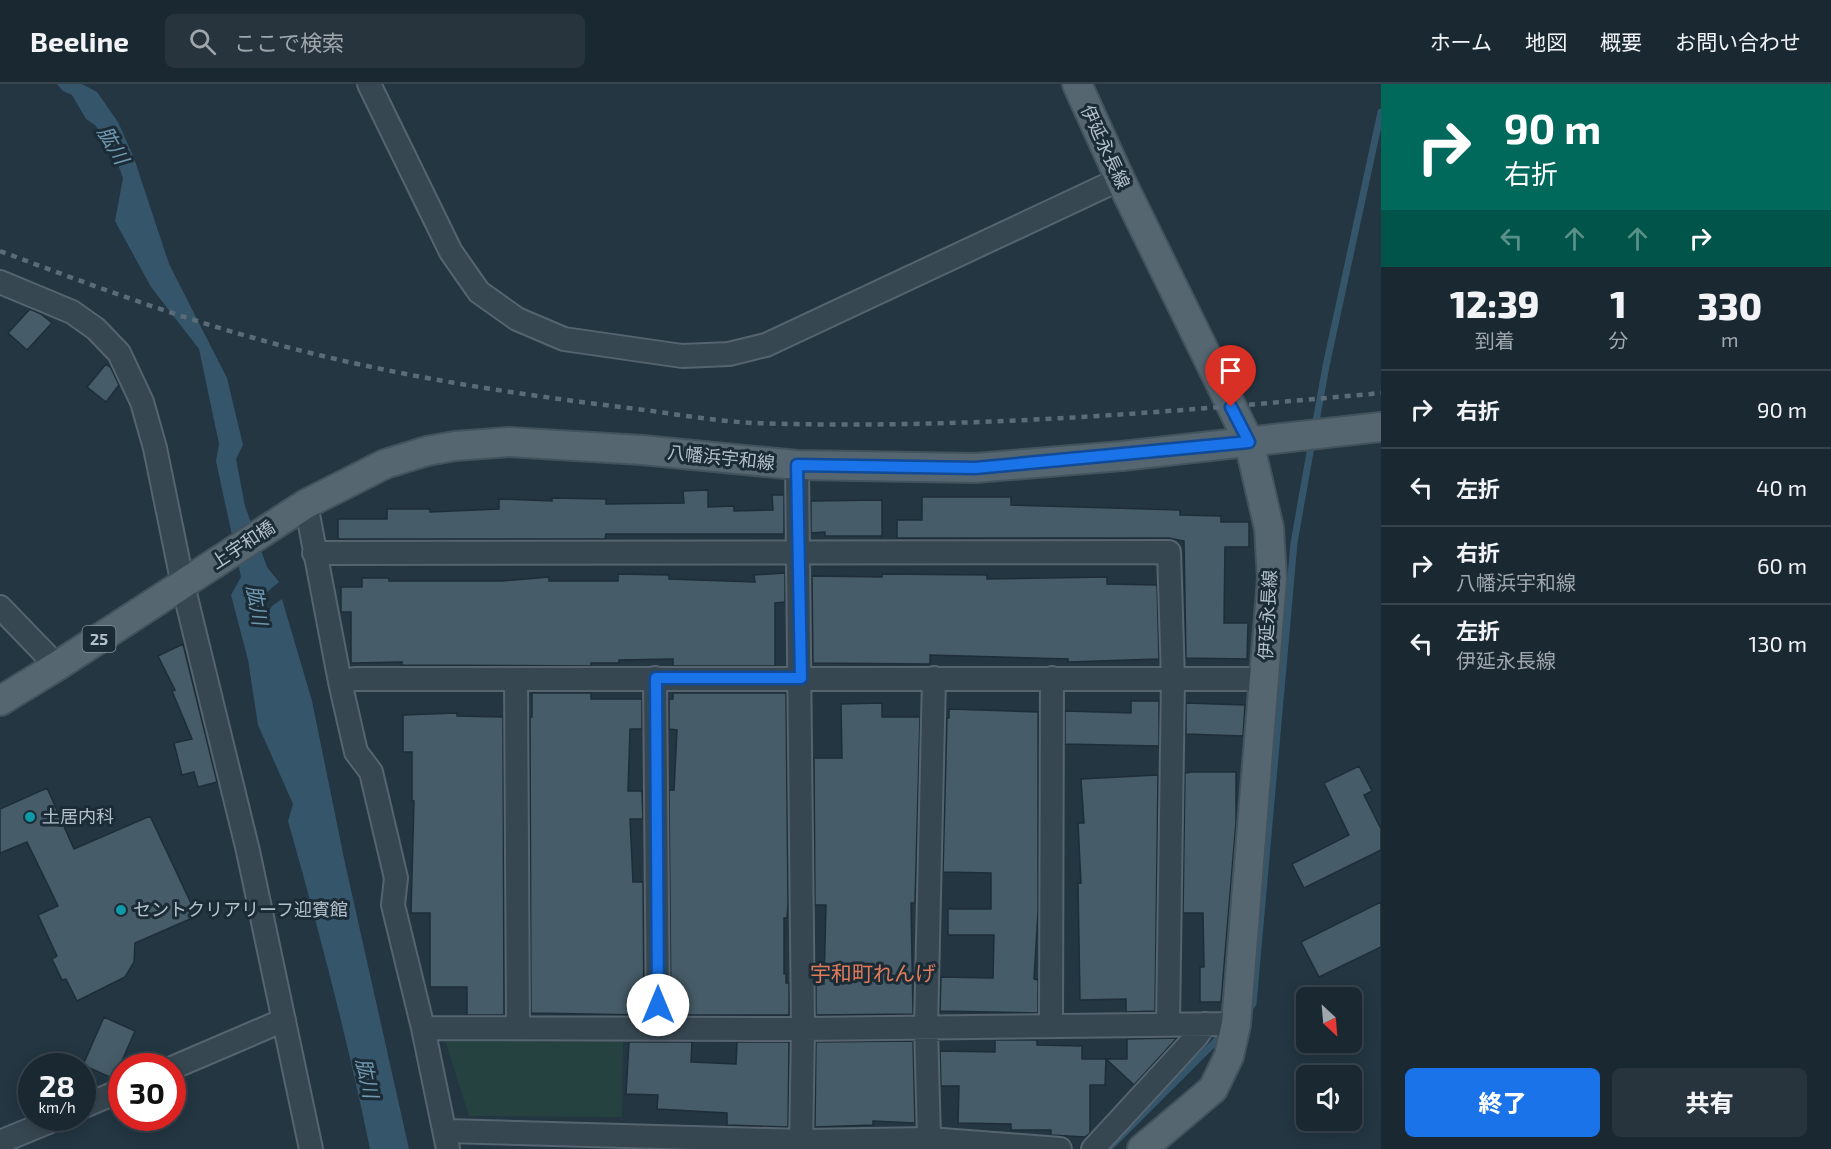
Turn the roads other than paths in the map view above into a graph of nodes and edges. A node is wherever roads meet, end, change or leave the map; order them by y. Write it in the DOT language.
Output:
graph roads {
  1 [pos="369,84"];
  2 [pos="1077,84"];
  3 [pos="1120,179"];
  4 [pos="0,282"];
  5 [pos="1381,427"];
  6 [pos="1249,442"];
  7 [pos="797,465"];
  8 [pos="298,509"];
  9 [pos="314,553"];
  10 [pos="798,553"];
  11 [pos="190,580"];
  12 [pos="0,607"];
  13 [pos="57,666"];
  14 [pos="516,678"];
  15 [pos="656,678"];
  16 [pos="801,678"];
  17 [pos="934,678"];
  18 [pos="1052,678"];
  19 [pos="1173,679"];
  20 [pos="1264,679"];
  21 [pos="340,682"];
  22 [pos="0,701"];
  23 [pos="284,1020"];
  24 [pos="1168,1023"];
  25 [pos="1205,1024"];
  26 [pos="1236,1024"];
  27 [pos="1051,1025"];
  28 [pos="926,1027"];
  29 [pos="423,1028"];
  30 [pos="518,1028"];
  31 [pos="658,1028"];
  32 [pos="803,1029"];
  33 [pos="186,1062"];
  34 [pos="27,1131"];
  35 [pos="447,1140"];
  36 [pos="0,1142"];
  37 [pos="659,1143"];
  38 [pos="929,1144"];
  39 [pos="801,1145"];
  40 [pos="311,1149"];
  41 [pos="1060,1149"];
  42 [pos="1093,1149"];
  43 [pos="1142,1149"];
  1 -- 3 [label="street"];
  2 -- 3 [label="main road, 伊延永長線"];
  3 -- 6 [label="main road, 伊延永長線"];
  4 -- 11 [label="street"];
  5 -- 6 [label="main road, 八幡浜宇和線 / 25"];
  6 -- 7 [label="main road, 八幡浜宇和線 / 25"];
  6 -- 20 [label="main road, 伊延永長線"];
  7 -- 8 [label="main road, 八幡浜宇和線 / 25"];
  7 -- 10 [label="street"];
  8 -- 9 [label="street"];
  8 -- 11 [label="main road, 上宇和橋 / 25"];
  9 -- 10 [label="street"];
  9 -- 21 [label="street"];
  10 -- 16 [label="street"];
  10 -- 19 [label="street"];
  11 -- 13 [label="main road, 25"];
  11 -- 23 [label="street"];
  12 -- 13 [label="street"];
  13 -- 22 [label="main road, 25"];
  14 -- 15 [label="street"];
  14 -- 21 [label="street"];
  14 -- 30 [label="street"];
  15 -- 16 [label="street"];
  15 -- 31 [label="street"];
  16 -- 17 [label="street"];
  16 -- 32 [label="street"];
  17 -- 18 [label="street"];
  17 -- 28 [label="street"];
  18 -- 19 [label="street"];
  18 -- 27 [label="street"];
  19 -- 20 [label="street"];
  19 -- 24 [label="street"];
  20 -- 26 [label="main road, 伊延永長線"];
  21 -- 29 [label="street"];
  23 -- 33 [label="street"];
  23 -- 40 [label="street"];
  24 -- 25 [label="street"];
  24 -- 27 [label="street"];
  25 -- 26 [label="street"];
  25 -- 42 [label="street"];
  26 -- 43 [label="main road, 伊延永長線"];
  27 -- 28 [label="street"];
  28 -- 32 [label="street"];
  28 -- 38 [label="street"];
  29 -- 30 [label="street"];
  29 -- 35 [label="street"];
  30 -- 31 [label="street"];
  31 -- 32 [label="street"];
  32 -- 39 [label="street"];
  34 -- 36 [label="street"];
  35 -- 37 [label="street"];
  37 -- 39 [label="street"];
  38 -- 39 [label="street"];
  38 -- 41 [label="street"];
}
